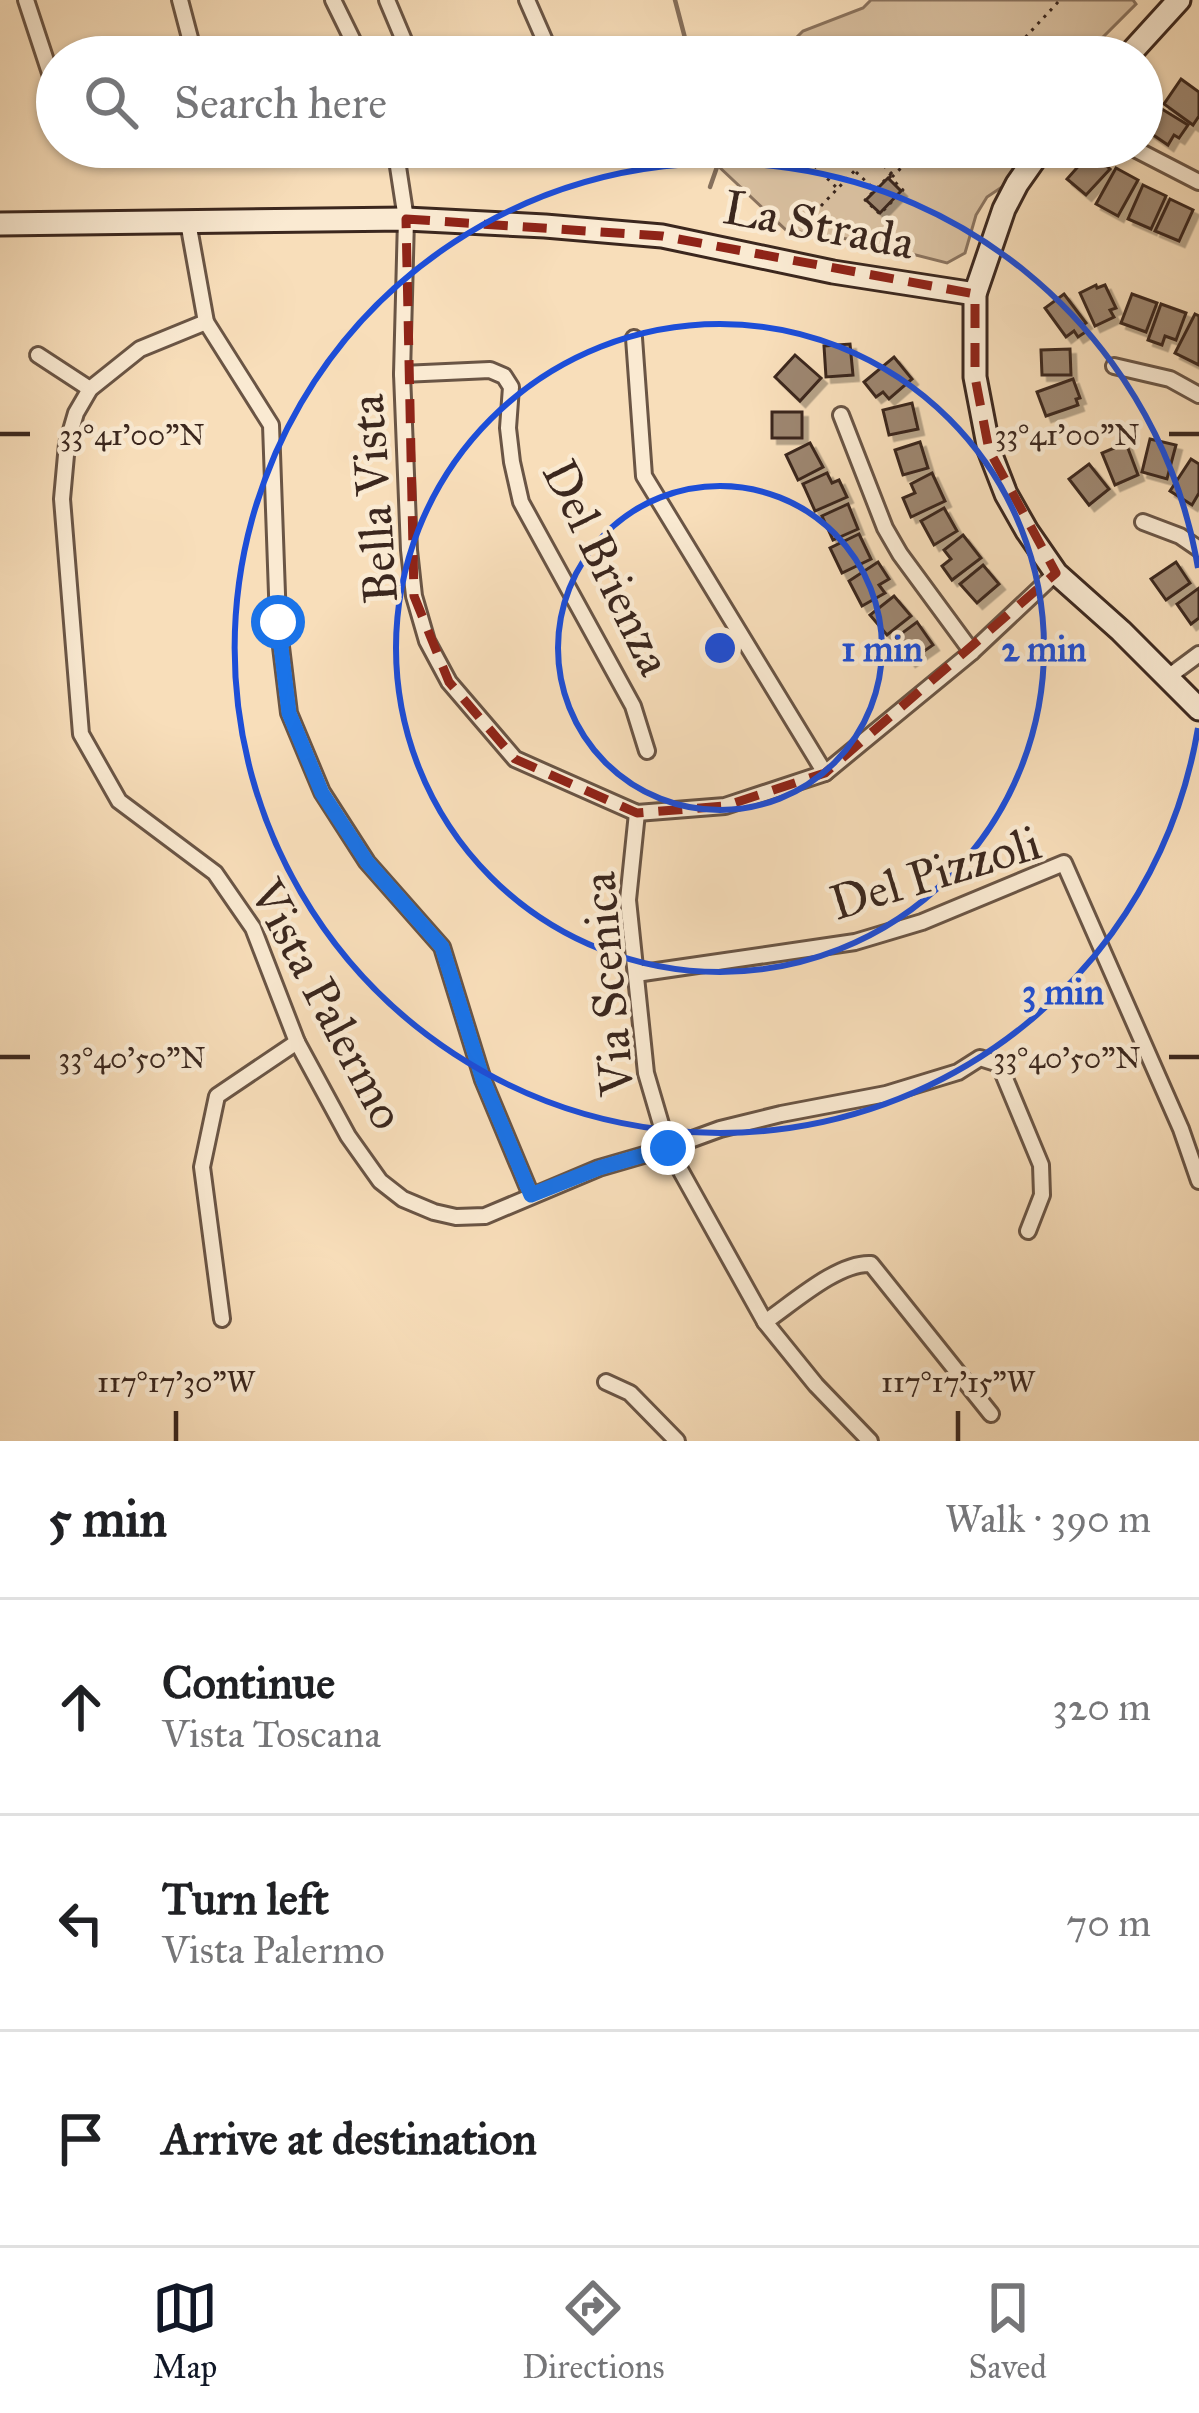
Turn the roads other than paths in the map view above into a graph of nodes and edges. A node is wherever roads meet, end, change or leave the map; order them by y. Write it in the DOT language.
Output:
graph roads {
  1 [pos="26,0"];
  2 [pos="180,0"];
  3 [pos="333,0"];
  4 [pos="387,0"];
  5 [pos="527,0"];
  6 [pos="1179,0"];
  7 [pos="38,36"];
  8 [pos="189,36"];
  9 [pos="351,36"];
  10 [pos="403,36"];
  11 [pos="543,36"];
  12 [pos="1146,36"];
  13 [pos="1163,163"];
  14 [pos="398,168"];
  15 [pos="1028,168"];
  16 [pos="1199,182"];
  17 [pos="406,220"];
  18 [pos="188,222"];
  19 [pos="0,224"];
  20 [pos="975,294"];
  21 [pos="206,322"];
  22 [pos="634,338"];
  23 [pos="38,355"];
  24 [pos="1114,366"];
  25 [pos="402,374"];
  26 [pos="90,389"];
  27 [pos="1199,395"];
  28 [pos="841,415"];
  29 [pos="1143,522"];
  30 [pos="1199,549"];
  31 [pos="1056,573"];
  32 [pos="973,652"];
  33 [pos="1199,654"];
  34 [pos="1168,677"];
  35 [pos="1199,709"];
  36 [pos="646,752"];
  37 [pos="825,773"];
  38 [pos="637,813"];
  39 [pos="636,974"];
  40 [pos="297,1042"];
  41 [pos="668,1148"];
  42 [pos="1199,1181"];
  43 [pos="531,1195"];
  44 [pos="1028,1231"];
  45 [pos="222,1318"];
  46 [pos="765,1322"];
  47 [pos="606,1382"];
  48 [pos="992,1414"];
  49 [pos="865,1439"];
  50 [pos="677,1441"];
  1 -- 7 [label="street"];
  2 -- 8 [label="street"];
  3 -- 9 [label="street"];
  4 -- 10 [label="street"];
  5 -- 11 [label="street"];
  6 -- 12 [label="street"];
  13 -- 16 [label="street"];
  14 -- 17 [label="street, Bella Vista"];
  15 -- 20 [label="street"];
  17 -- 18 [label="street, La Strada"];
  17 -- 20 [label="street, La Strada"];
  17 -- 25 [label="street, Bella Vista"];
  18 -- 19 [label="street, La Strada"];
  18 -- 21 [label="street"];
  20 -- 31 [label="street"];
  21 -- 26 [label="street, Vista Palermo"];
  21 -- 43 [label="street"];
  22 -- 37 [label="street"];
  23 -- 26 [label="street"];
  24 -- 27 [label="street"];
  25 -- 36 [label="street, Del Brienza"];
  25 -- 38 [label="street, Bella Vista"];
  26 -- 40 [label="street, Vista Palermo"];
  28 -- 32 [label="street"];
  29 -- 30 [label="street"];
  31 -- 32 [label="street, Bella Vista"];
  31 -- 34 [label="street"];
  32 -- 37 [label="street, Bella Vista"];
  33 -- 34 [label="street"];
  34 -- 35 [label="street"];
  37 -- 38 [label="street, Bella Vista"];
  38 -- 39 [label="street, Via Scenica"];
  39 -- 41 [label="street, Via Scenica"];
  39 -- 42 [label="street, Del Pizzoli"];
  40 -- 43 [label="street, Vista Palermo"];
  40 -- 45 [label="street"];
  41 -- 43 [label="street, Vista Palermo"];
  41 -- 44 [label="street, Vista Palermo"];
  41 -- 46 [label="street, Via Scenica"];
  46 -- 48 [label="street"];
  46 -- 49 [label="street, Via Scenica"];
  47 -- 50 [label="street"];
}
